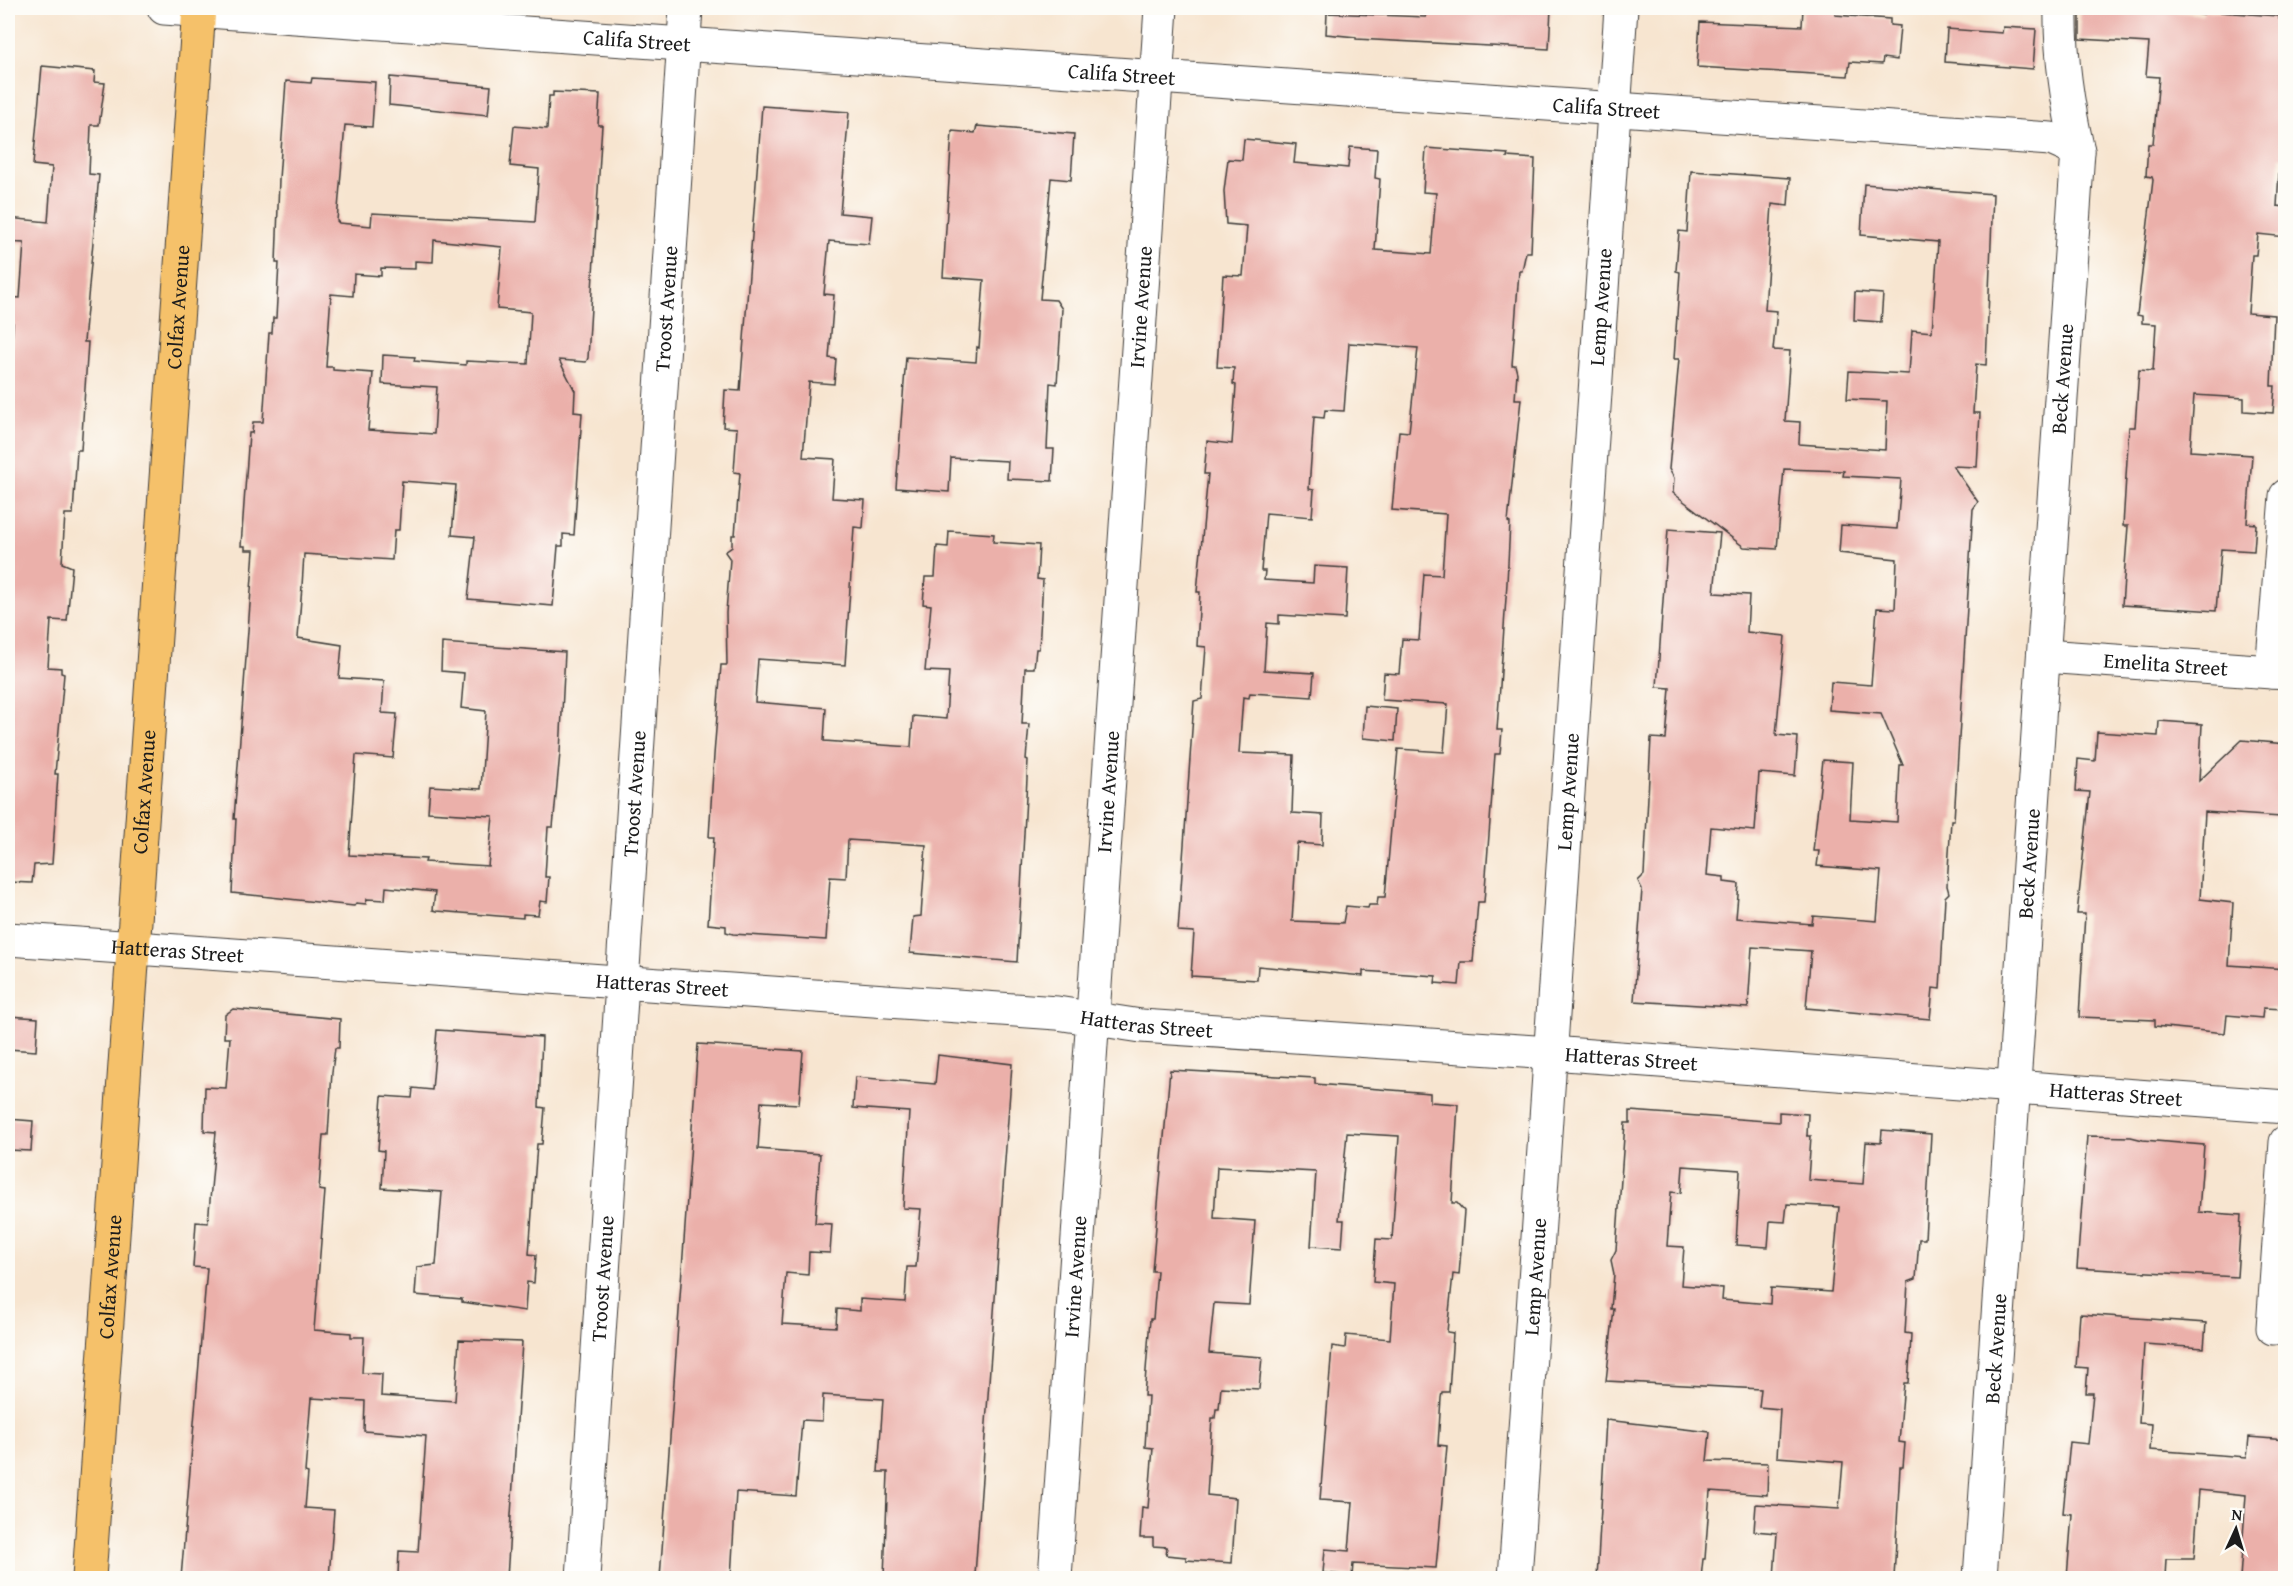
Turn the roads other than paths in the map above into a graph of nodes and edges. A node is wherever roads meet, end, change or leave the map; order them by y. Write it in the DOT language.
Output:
graph roads {
  1 [pos="164,8"];
  2 [pos="686,8"];
  3 [pos="1161,8"];
  4 [pos="1621,8"];
  5 [pos="2061,8"];
  6 [pos="199,9"];
  7 [pos="684,43"];
  8 [pos="1157,77"];
  9 [pos="1614,109"];
  10 [pos="2078,151"];
  11 [pos="2286,496"];
  12 [pos="2044,656"];
  13 [pos="2279,672"];
  14 [pos="8,939"];
  15 [pos="133,948"];
  16 [pos="621,984"];
  17 [pos="1093,1018"];
  18 [pos="1551,1053"];
  19 [pos="2014,1088"];
  20 [pos="2286,1107"];
  21 [pos="2286,1142"];
  22 [pos="2273,1328"];
  23 [pos="89,1578"];
  24 [pos="583,1578"];
  25 [pos="1055,1578"];
  26 [pos="1515,1578"];
  27 [pos="1980,1578"];
  1 -- 6 [label="street, Califa Street"];
  2 -- 7 [label="street, Troost Avenue"];
  3 -- 8 [label="street, Irvine Avenue"];
  4 -- 9 [label="street, Lemp Avenue"];
  5 -- 10 [label="street, Beck Avenue"];
  6 -- 7 [label="street, Califa Street"];
  6 -- 15 [label="main road, Colfax Avenue"];
  7 -- 8 [label="street, Califa Street"];
  7 -- 16 [label="street, Troost Avenue"];
  8 -- 9 [label="street, Califa Street"];
  8 -- 17 [label="street, Irvine Avenue"];
  9 -- 10 [label="street, Califa Street"];
  9 -- 18 [label="street, Lemp Avenue"];
  10 -- 12 [label="street, Beck Avenue"];
  11 -- 13 [label="street"];
  12 -- 13 [label="street, Emelita Street"];
  12 -- 19 [label="street, Beck Avenue"];
  14 -- 15 [label="street, Hatteras Street"];
  15 -- 16 [label="street, Hatteras Street"];
  15 -- 23 [label="main road, Colfax Avenue"];
  16 -- 17 [label="street, Hatteras Street"];
  16 -- 24 [label="street, Troost Avenue"];
  17 -- 18 [label="street, Hatteras Street"];
  17 -- 25 [label="street, Irvine Avenue"];
  18 -- 19 [label="street, Hatteras Street"];
  18 -- 26 [label="street, Lemp Avenue"];
  19 -- 20 [label="street, Hatteras Street"];
  19 -- 27 [label="street, Beck Avenue"];
  21 -- 22 [label="street"];
}
